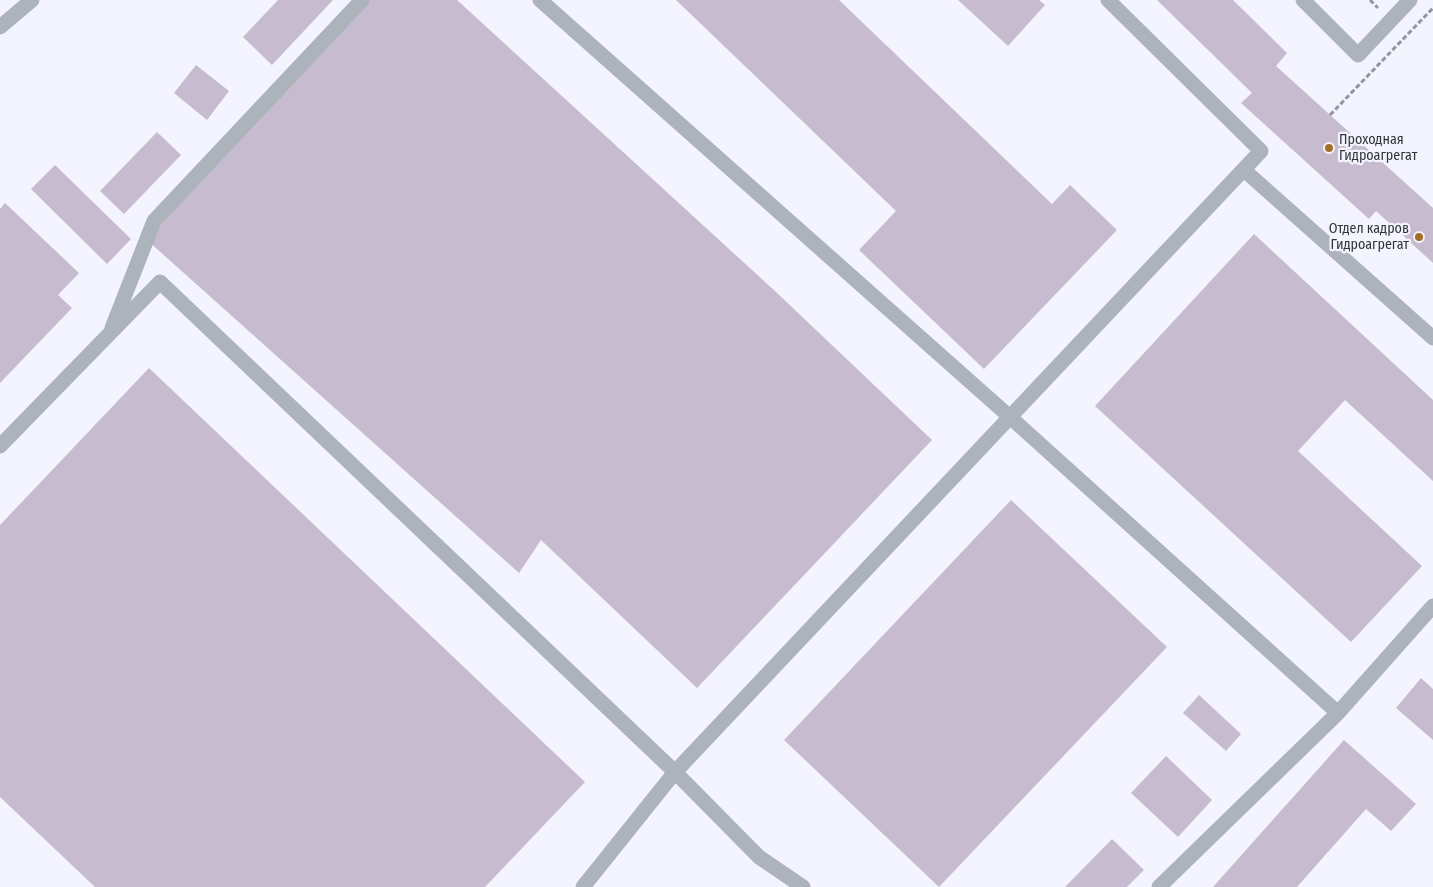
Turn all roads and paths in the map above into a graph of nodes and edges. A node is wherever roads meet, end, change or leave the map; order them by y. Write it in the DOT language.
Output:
graph roads {
  1 [pos="32,0"];
  2 [pos="362,0"];
  3 [pos="540,0"];
  4 [pos="1108,0"];
  5 [pos="1302,0"];
  6 [pos="1370,0"];
  7 [pos="1410,0"];
  8 [pos="1377,7"];
  9 [pos="1433,8"];
  10 [pos="0,28"];
  11 [pos="1330,115"];
  12 [pos="1244,170"];
  13 [pos="110,334"];
  14 [pos="1433,338"];
  15 [pos="1010,418"];
  16 [pos="0,446"];
  17 [pos="1433,606"];
  18 [pos="1338,713"];
  19 [pos="675,772"];
  20 [pos="583,887"];
  21 [pos="803,887"];
  22 [pos="1159,887"];
  1 -- 10 [label="street"];
  2 -- 13 [label="street"];
  3 -- 15 [label="street"];
  4 -- 12 [label="street"];
  5 -- 7 [label="street"];
  6 -- 8 [label="path"];
  9 -- 11 [label="path"];
  12 -- 14 [label="street"];
  12 -- 15 [label="street"];
  13 -- 16 [label="street"];
  13 -- 19 [label="street"];
  15 -- 18 [label="street"];
  15 -- 19 [label="street"];
  17 -- 18 [label="street"];
  18 -- 22 [label="street"];
  19 -- 20 [label="street"];
  19 -- 21 [label="street"];
}
